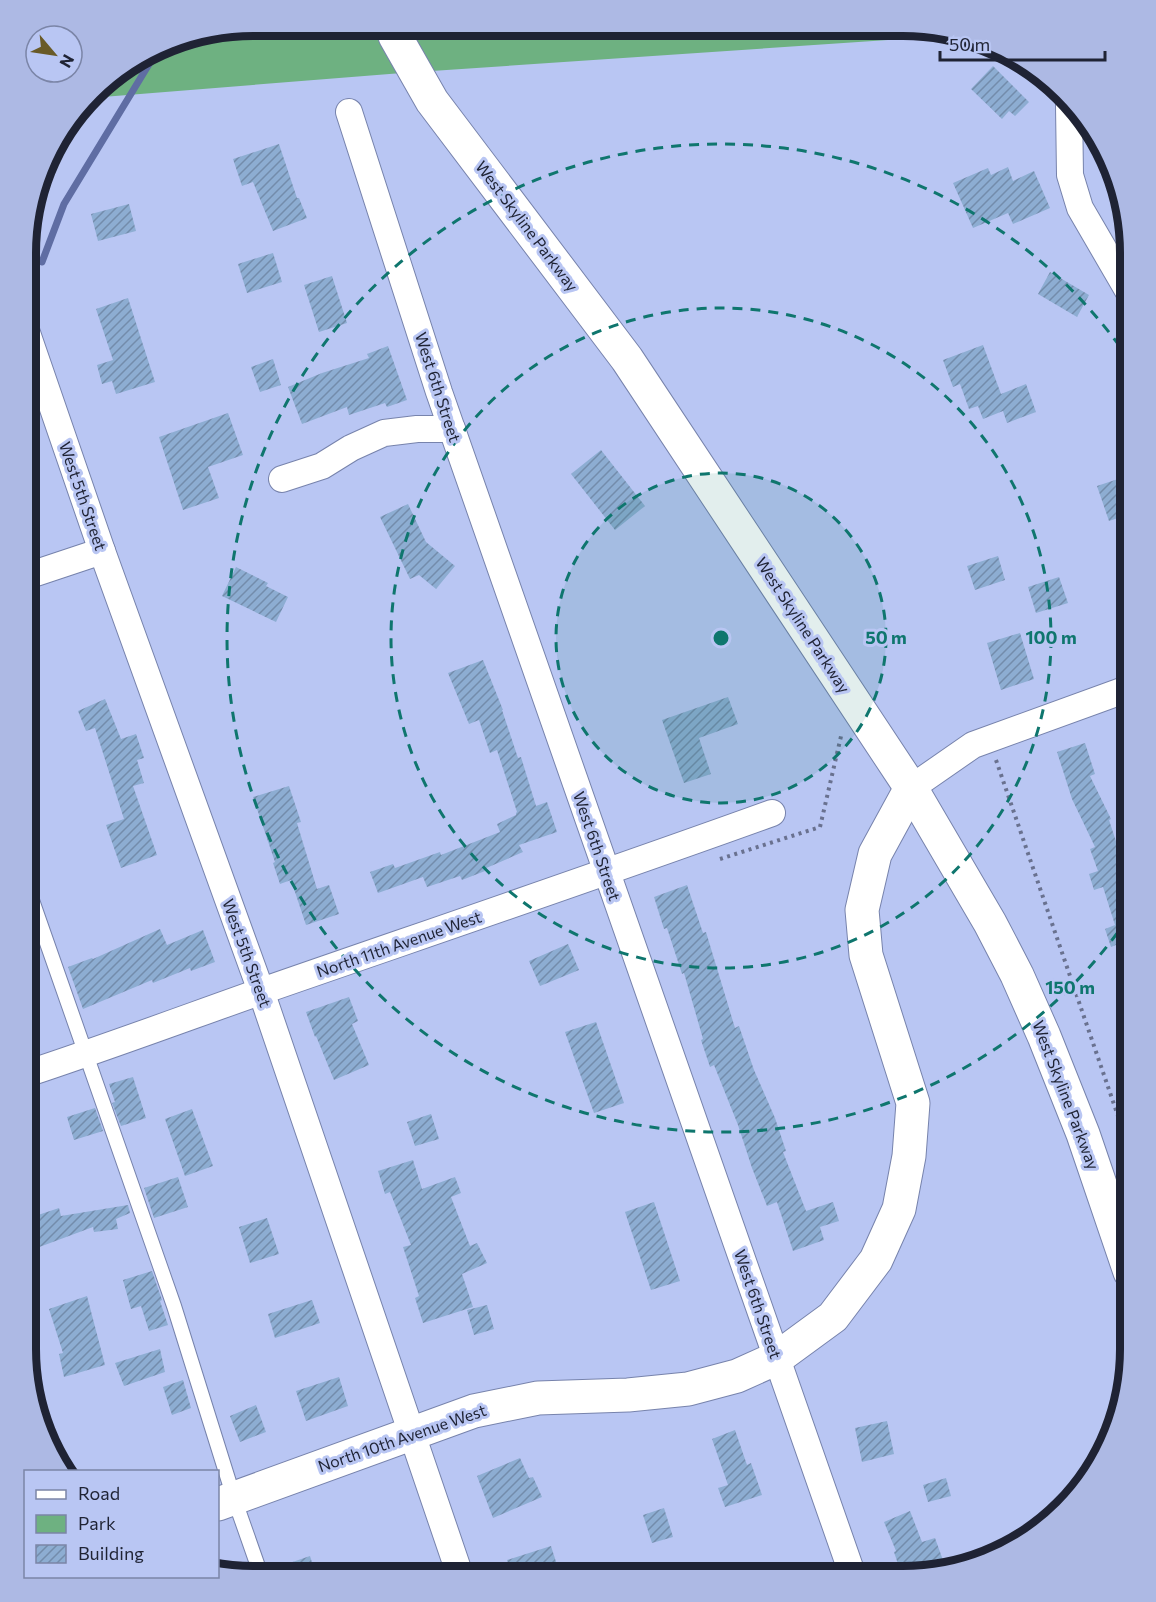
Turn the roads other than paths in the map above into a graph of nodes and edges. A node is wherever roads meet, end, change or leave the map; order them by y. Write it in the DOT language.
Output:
graph roads {
  1 [pos="395,36"];
  2 [pos="349,112"];
  3 [pos="1069,114"];
  4 [pos="1120,275"];
  5 [pos="36,359"];
  6 [pos="452,429"];
  7 [pos="282,479"];
  8 [pos="102,551"];
  9 [pos="36,573"];
  10 [pos="1120,692"];
  11 [pos="911,788"];
  12 [pos="772,813"];
  13 [pos="606,873"];
  14 [pos="36,912"];
  15 [pos="261,992"];
  16 [pos="86,1054"];
  17 [pos="36,1071"];
  18 [pos="1120,1243"];
  19 [pos="777,1358"];
  20 [pos="412,1433"];
  21 [pos="218,1470"];
  22 [pos="219,1475"];
  23 [pos="226,1501"];
  24 [pos="257,1566"];
  25 [pos="457,1566"];
  26 [pos="850,1566"];
  1 -- 11 [label="street, West Skyline Parkway"];
  2 -- 6 [label="street, West 6th Street"];
  3 -- 4 [label="street"];
  5 -- 8 [label="street, West 5th Street"];
  6 -- 7 [label="street"];
  6 -- 13 [label="street, West 6th Street"];
  8 -- 9 [label="street"];
  8 -- 15 [label="street, West 5th Street"];
  10 -- 11 [label="street"];
  11 -- 18 [label="street, West Skyline Parkway"];
  11 -- 19 [label="street, North 10th Avenue West"];
  12 -- 13 [label="street, North 11th Avenue West"];
  13 -- 15 [label="street, North 11th Avenue West"];
  13 -- 19 [label="street, West 6th Street"];
  14 -- 16 [label="lane"];
  15 -- 16 [label="street, North 11th Avenue West"];
  15 -- 20 [label="street, West 5th Street"];
  16 -- 17 [label="street, North 11th Avenue West"];
  16 -- 21 [label="lane"];
  19 -- 20 [label="street, North 10th Avenue West"];
  19 -- 26 [label="street, West 6th Street"];
  20 -- 23 [label="street, North 10th Avenue West"];
  20 -- 25 [label="street, West 5th Street"];
  22 -- 23 [label="lane"];
  23 -- 24 [label="lane"];
}
